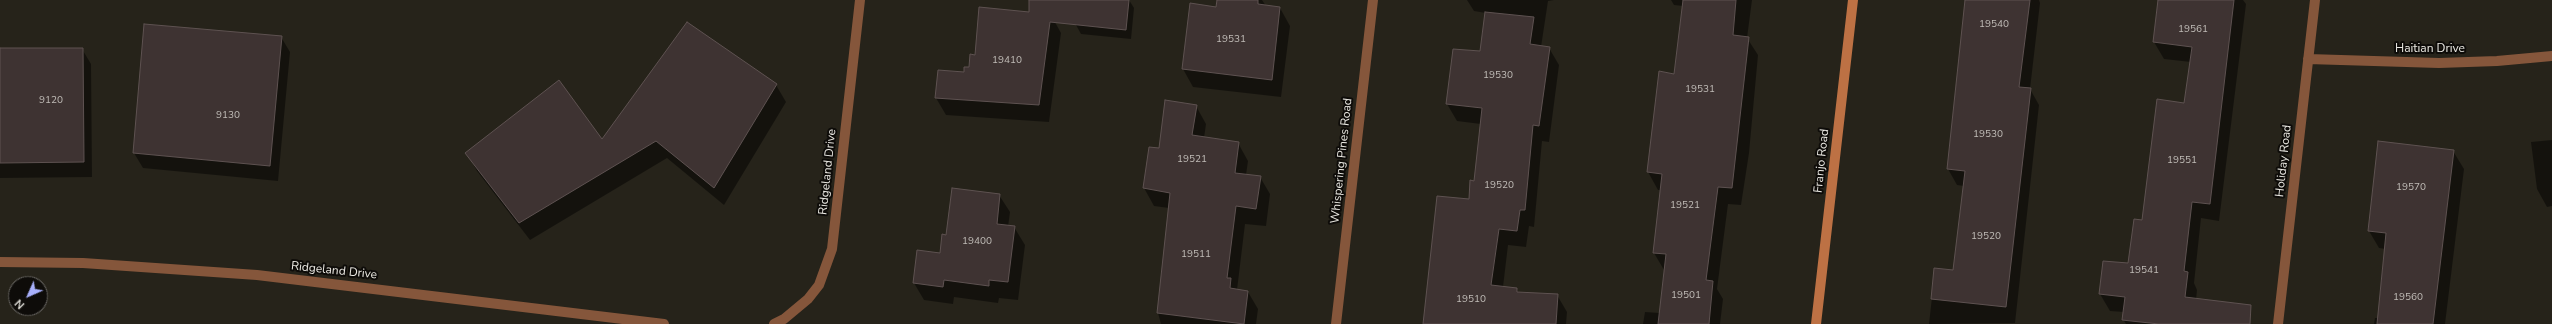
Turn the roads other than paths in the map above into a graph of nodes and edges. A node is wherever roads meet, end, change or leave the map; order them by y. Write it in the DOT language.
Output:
graph roads {
  1 [pos="860,0"];
  2 [pos="1373,0"];
  3 [pos="1853,0"];
  4 [pos="2315,0"];
  5 [pos="2552,56"];
  6 [pos="2308,59"];
  7 [pos="0,262"];
  8 [pos="664,324"];
  9 [pos="774,324"];
  10 [pos="1336,324"];
  11 [pos="1816,324"];
  12 [pos="2278,324"];
  1 -- 9 [label="street, Ridgeland Drive"];
  2 -- 10 [label="street, Whispering Pines Road"];
  3 -- 11 [label="street, Franjo Road"];
  4 -- 6 [label="street, Holiday Road"];
  5 -- 6 [label="street, Haitian Drive"];
  6 -- 12 [label="street, Holiday Road"];
  7 -- 8 [label="street, Ridgeland Drive"];
}
